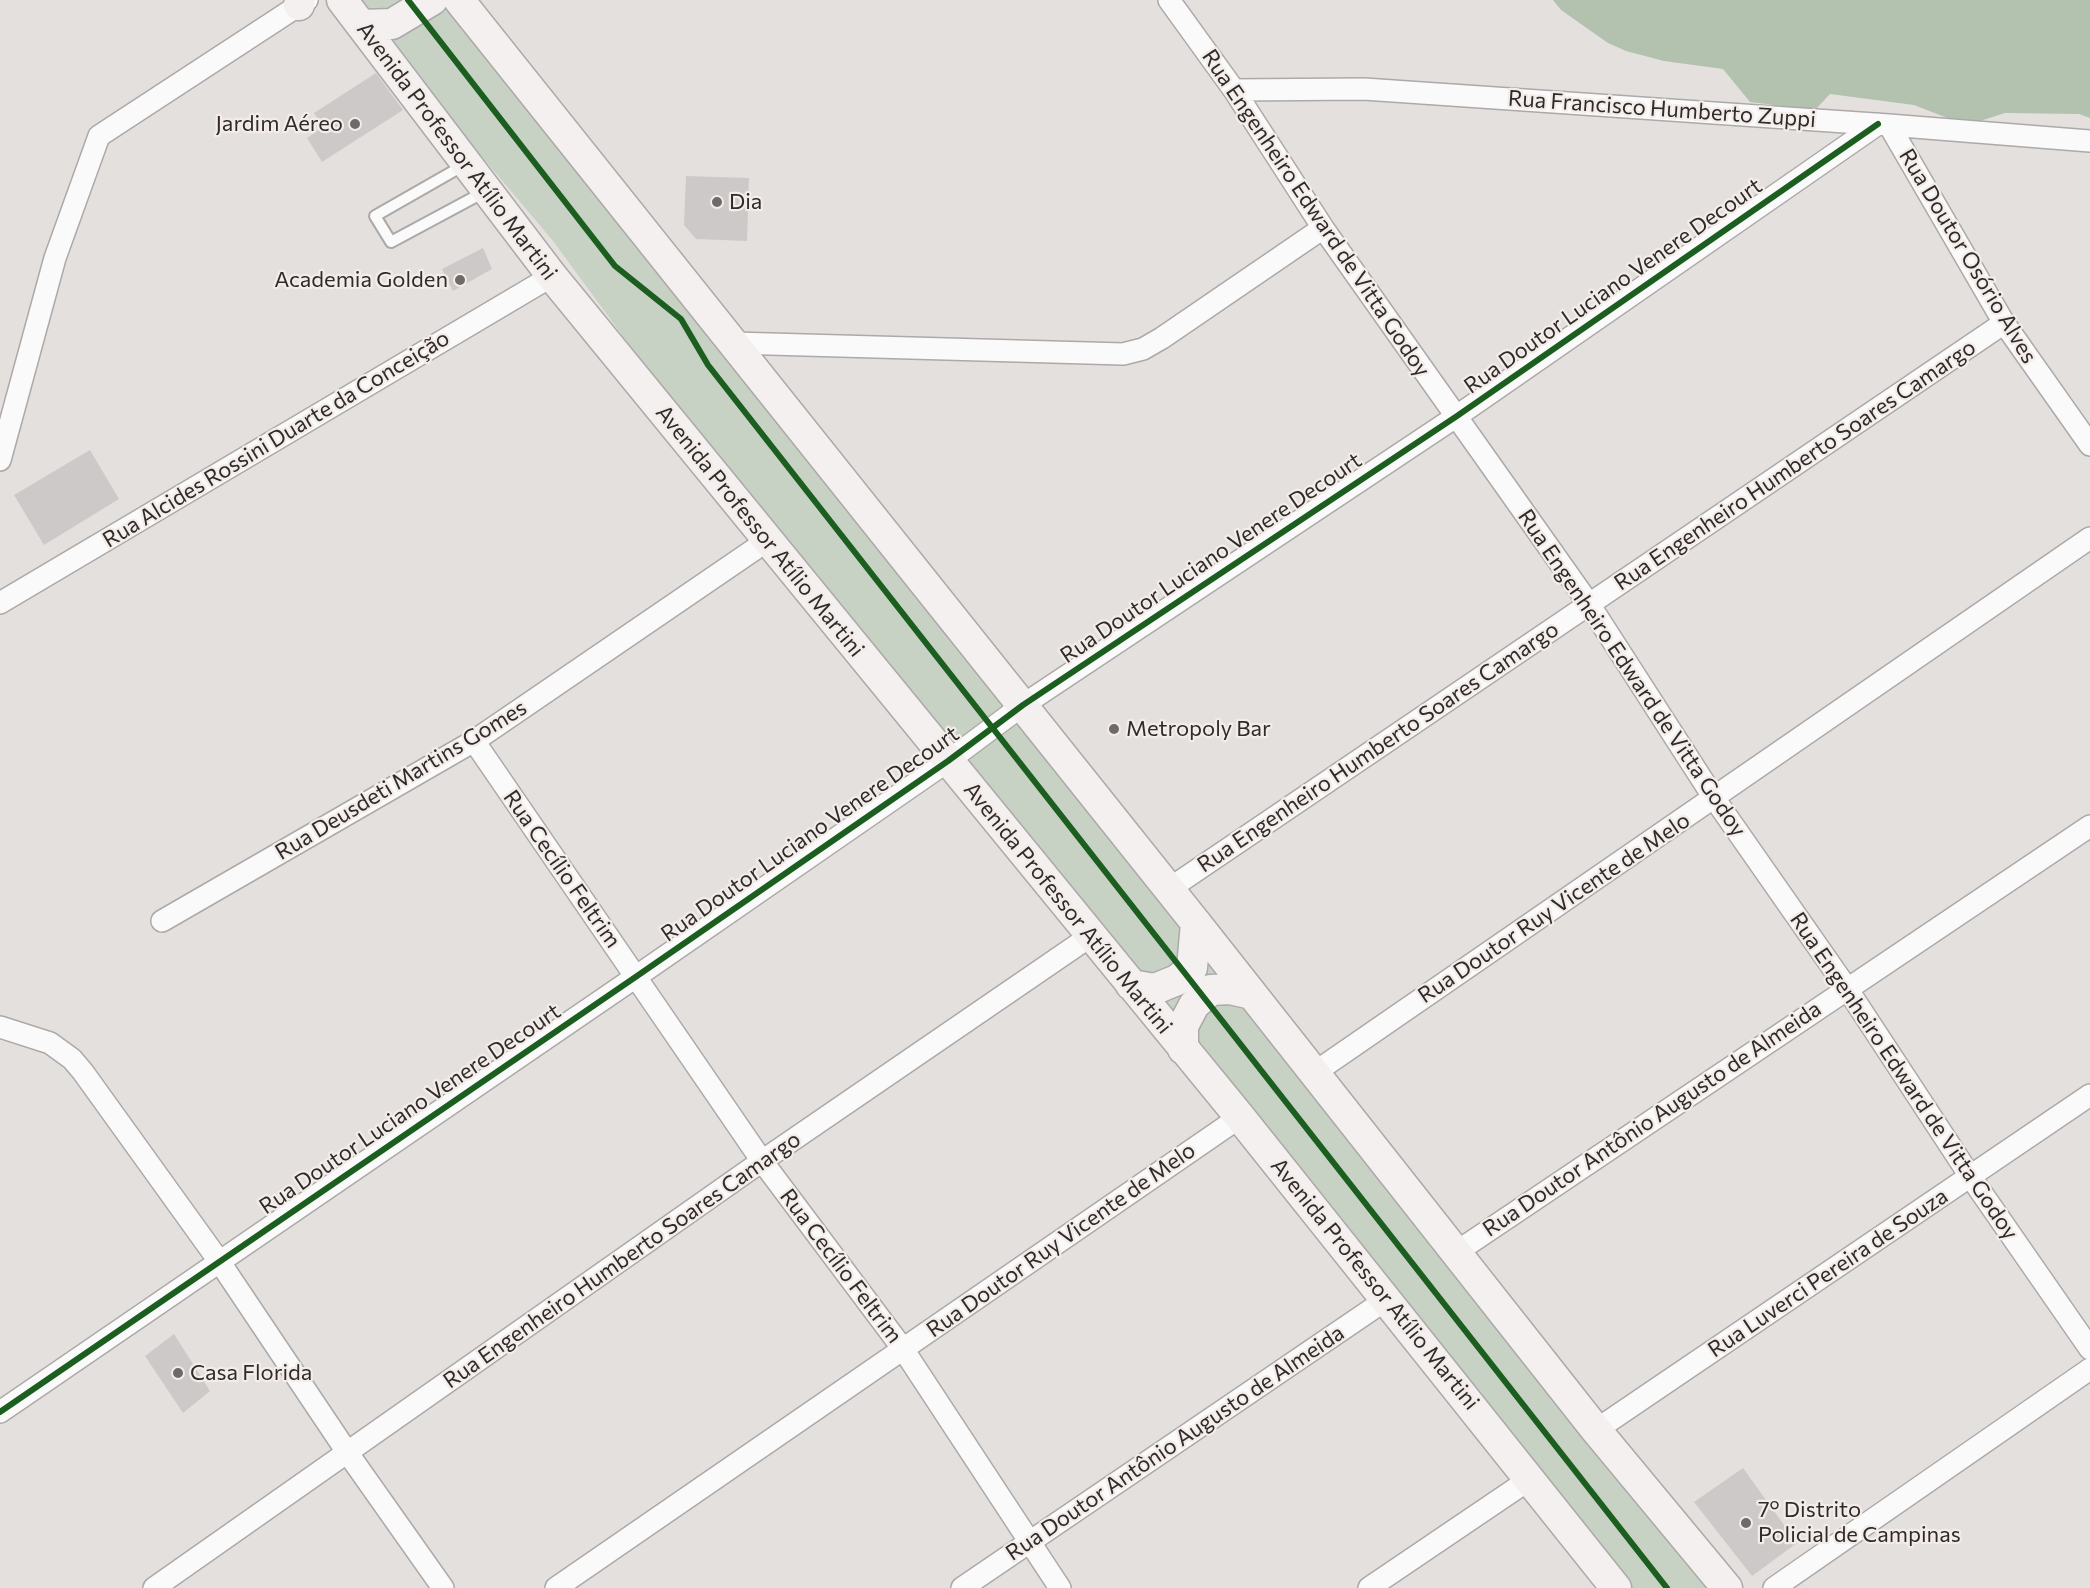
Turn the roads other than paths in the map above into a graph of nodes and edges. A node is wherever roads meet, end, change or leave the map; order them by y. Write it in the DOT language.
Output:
graph roads {
  1 [pos="342,0"];
  2 [pos="432,0"];
  3 [pos="459,0"];
  4 [pos="1169,0"];
  5 [pos="302,2"];
  6 [pos="480,12"];
  7 [pos="361,25"];
  8 [pos="1234,90"];
  9 [pos="1884,124"];
  10 [pos="2090,141"];
  11 [pos="466,164"];
  12 [pos="486,191"];
  13 [pos="1323,228"];
  14 [pos="552,276"];
  15 [pos="2004,323"];
  16 [pos="734,343"];
  17 [pos="1457,416"];
  18 [pos="2090,445"];
  19 [pos="0,460"];
  20 [pos="2090,538"];
  21 [pos="755,549"];
  22 [pos="0,603"];
  23 [pos="1589,604"];
  24 [pos="1023,705"];
  25 [pos="474,741"];
  26 [pos="948,761"];
  27 [pos="1714,798"];
  28 [pos="2090,826"];
  29 [pos="1169,889"];
  30 [pos="162,921"];
  31 [pos="1196,923"];
  32 [pos="1092,935"];
  33 [pos="637,976"];
  34 [pos="1131,985"];
  35 [pos="1846,987"];
  36 [pos="1252,994"];
  37 [pos="0,1027"];
  38 [pos="1183,1049"];
  39 [pos="1314,1072"];
  40 [pos="2090,1095"];
  41 [pos="1240,1117"];
  42 [pos="762,1161"];
  43 [pos="1970,1176"];
  44 [pos="1455,1253"];
  45 [pos="219,1261"];
  46 [pos="1387,1299"];
  47 [pos="903,1349"];
  48 [pos="2090,1349"];
  49 [pos="2090,1369"];
  50 [pos="0,1412"];
  51 [pos="1596,1431"];
  52 [pos="347,1452"];
  53 [pos="1530,1479"];
  54 [pos="1029,1542"];
  55 [pos="154,1588"];
  56 [pos="443,1588"];
  57 [pos="556,1588"];
  58 [pos="963,1588"];
  59 [pos="1060,1588"];
  60 [pos="1369,1588"];
  61 [pos="1616,1588"];
  62 [pos="1727,1588"];
  63 [pos="1774,1588"];
  1 -- 7 [label="main road, Avenida Professor Atílio Martini"];
  2 -- 7 [label="main road"];
  3 -- 6 [label="main road"];
  4 -- 8 [label="street, Rua Engenheiro Edward de Vitta Godoy"];
  5 -- 19 [label="street"];
  6 -- 16 [label="main road"];
  7 -- 11 [label="main road, Avenida Professor Atílio Martini"];
  8 -- 9 [label="street, Rua Francisco Humberto Zuppi"];
  8 -- 13 [label="street, Rua Engenheiro Edward de Vitta Godoy"];
  9 -- 10 [label="street, Rua Francisco Humberto Zuppi"];
  9 -- 15 [label="street, Rua Doutor Osório Alves"];
  9 -- 17 [label="street, Rua Doutor Luciano Venere Decourt"];
  11 -- 12 [label="main road, Avenida Professor Atílio Martini"];
  11 -- 12 [label="lane"];
  12 -- 14 [label="main road, Avenida Professor Atílio Martini"];
  13 -- 16 [label="street"];
  13 -- 17 [label="street, Rua Engenheiro Edward de Vitta Godoy"];
  14 -- 22 [label="street, Rua Alcides Rossini Duarte da Conceição"];
  14 -- 26 [label="main road, Avenida Professor Atílio Martini"];
  15 -- 18 [label="street, Rua Doutor Osório Alves"];
  15 -- 23 [label="street, Rua Engenheiro Humberto Soares Camargo"];
  16 -- 24 [label="main road"];
  17 -- 23 [label="street, Rua Engenheiro Edward de Vitta Godoy"];
  17 -- 24 [label="street, Rua Doutor Luciano Venere Decourt"];
  20 -- 27 [label="street, Rua Doutor Ruy Vicente de Melo"];
  21 -- 25 [label="street, Rua Deusdeti Martins Gomes"];
  23 -- 27 [label="street, Rua Engenheiro Edward de Vitta Godoy"];
  23 -- 29 [label="street, Rua Engenheiro Humberto Soares Camargo"];
  24 -- 26 [label="street, Rua Doutor Luciano Venere Decourt"];
  24 -- 29 [label="main road"];
  25 -- 30 [label="street, Rua Deusdeti Martins Gomes"];
  25 -- 33 [label="street, Rua Cecílio Feltrim"];
  26 -- 32 [label="main road, Avenida Professor Atílio Martini"];
  26 -- 33 [label="street, Rua Doutor Luciano Venere Decourt"];
  27 -- 35 [label="street, Rua Engenheiro Edward de Vitta Godoy"];
  27 -- 39 [label="street, Rua Doutor Ruy Vicente de Melo"];
  28 -- 35 [label="street, Rua Doutor Antônio Augusto de Almeida"];
  29 -- 31 [label="main road"];
  31 -- 34 [label="main road"];
  31 -- 36 [label="main road"];
  32 -- 34 [label="main road, Avenida Professor Atílio Martini"];
  32 -- 42 [label="street, Rua Engenheiro Humberto Soares Camargo"];
  33 -- 42 [label="street, Rua Cecílio Feltrim"];
  33 -- 45 [label="street, Rua Doutor Luciano Venere Decourt"];
  34 -- 38 [label="main road, Avenida Professor Atílio Martini"];
  35 -- 43 [label="street, Rua Engenheiro Edward de Vitta Godoy"];
  35 -- 44 [label="street, Rua Doutor Antônio Augusto de Almeida"];
  36 -- 38 [label="main road"];
  36 -- 39 [label="main road"];
  37 -- 45 [label="street"];
  38 -- 41 [label="main road, Avenida Professor Atílio Martini"];
  39 -- 44 [label="main road"];
  40 -- 43 [label="street, Rua Luverci Pereira de Souza"];
  41 -- 46 [label="main road, Avenida Professor Atílio Martini"];
  41 -- 47 [label="street, Rua Doutor Ruy Vicente de Melo"];
  42 -- 47 [label="street, Rua Cecílio Feltrim"];
  42 -- 52 [label="street, Rua Engenheiro Humberto Soares Camargo"];
  43 -- 48 [label="street, Rua Engenheiro Edward de Vitta Godoy"];
  43 -- 51 [label="street, Rua Luverci Pereira de Souza"];
  44 -- 51 [label="main road"];
  45 -- 50 [label="street, Rua Doutor Luciano Venere Decourt"];
  45 -- 52 [label="street"];
  46 -- 53 [label="main road, Avenida Professor Atílio Martini"];
  46 -- 54 [label="street, Rua Doutor Antônio Augusto de Almeida"];
  47 -- 54 [label="street, Rua Cecílio Feltrim"];
  47 -- 57 [label="street, Rua Doutor Ruy Vicente de Melo"];
  49 -- 63 [label="street"];
  51 -- 62 [label="main road"];
  52 -- 55 [label="street, Rua Engenheiro Humberto Soares Camargo"];
  52 -- 56 [label="street"];
  53 -- 60 [label="street"];
  53 -- 61 [label="main road, Avenida Professor Atílio Martini"];
  54 -- 58 [label="street, Rua Doutor Antônio Augusto de Almeida"];
  54 -- 59 [label="street, Rua Cecílio Feltrim"];
}
